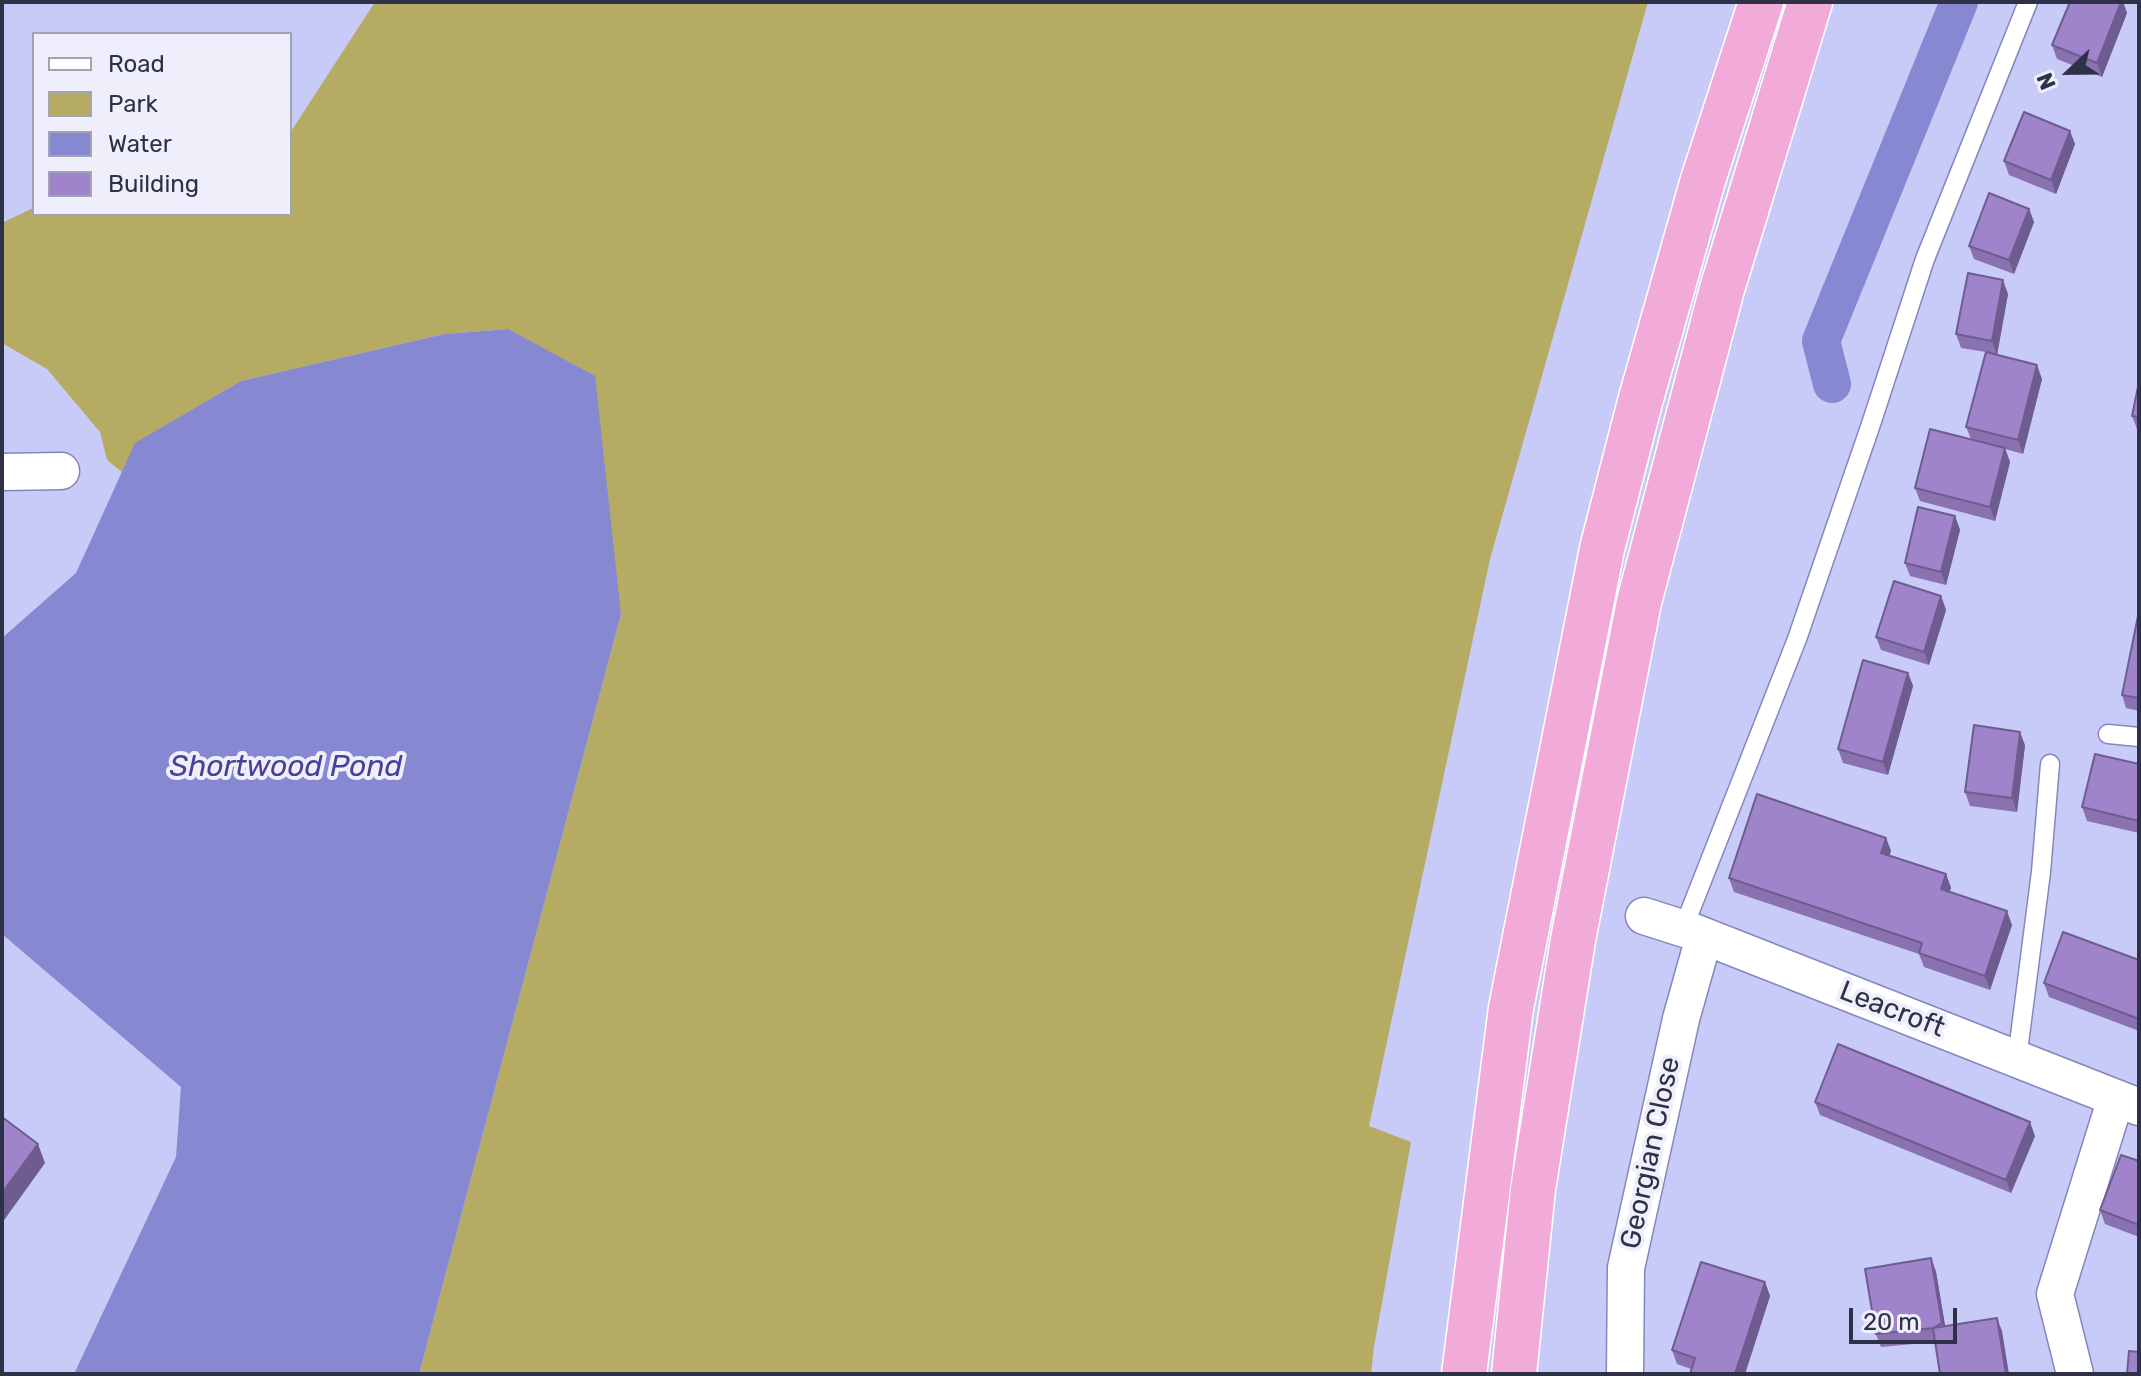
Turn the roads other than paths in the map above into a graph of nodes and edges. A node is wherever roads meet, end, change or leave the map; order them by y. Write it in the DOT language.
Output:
graph roads {
  1 [pos="1761,2"];
  2 [pos="1810,2"];
  3 [pos="2028,2"];
  4 [pos="61,471"];
  5 [pos="2,472"];
  6 [pos="2108,734"];
  7 [pos="2139,737"];
  8 [pos="2050,764"];
  9 [pos="1644,916"];
  10 [pos="1694,933"];
  11 [pos="2017,1059"];
  12 [pos="2127,1103"];
  13 [pos="1464,1374"];
  14 [pos="1514,1374"];
  15 [pos="1625,1374"];
  16 [pos="2075,1374"];
  1 -- 13 [label="highway"];
  2 -- 14 [label="highway"];
  3 -- 10 [label="lane"];
  4 -- 5 [label="street"];
  6 -- 7 [label="lane"];
  8 -- 11 [label="lane"];
  9 -- 10 [label="street, Leacroft"];
  10 -- 11 [label="street, Leacroft"];
  10 -- 15 [label="street, Georgian Close"];
  11 -- 12 [label="street, Leacroft"];
  12 -- 16 [label="street"];
}
